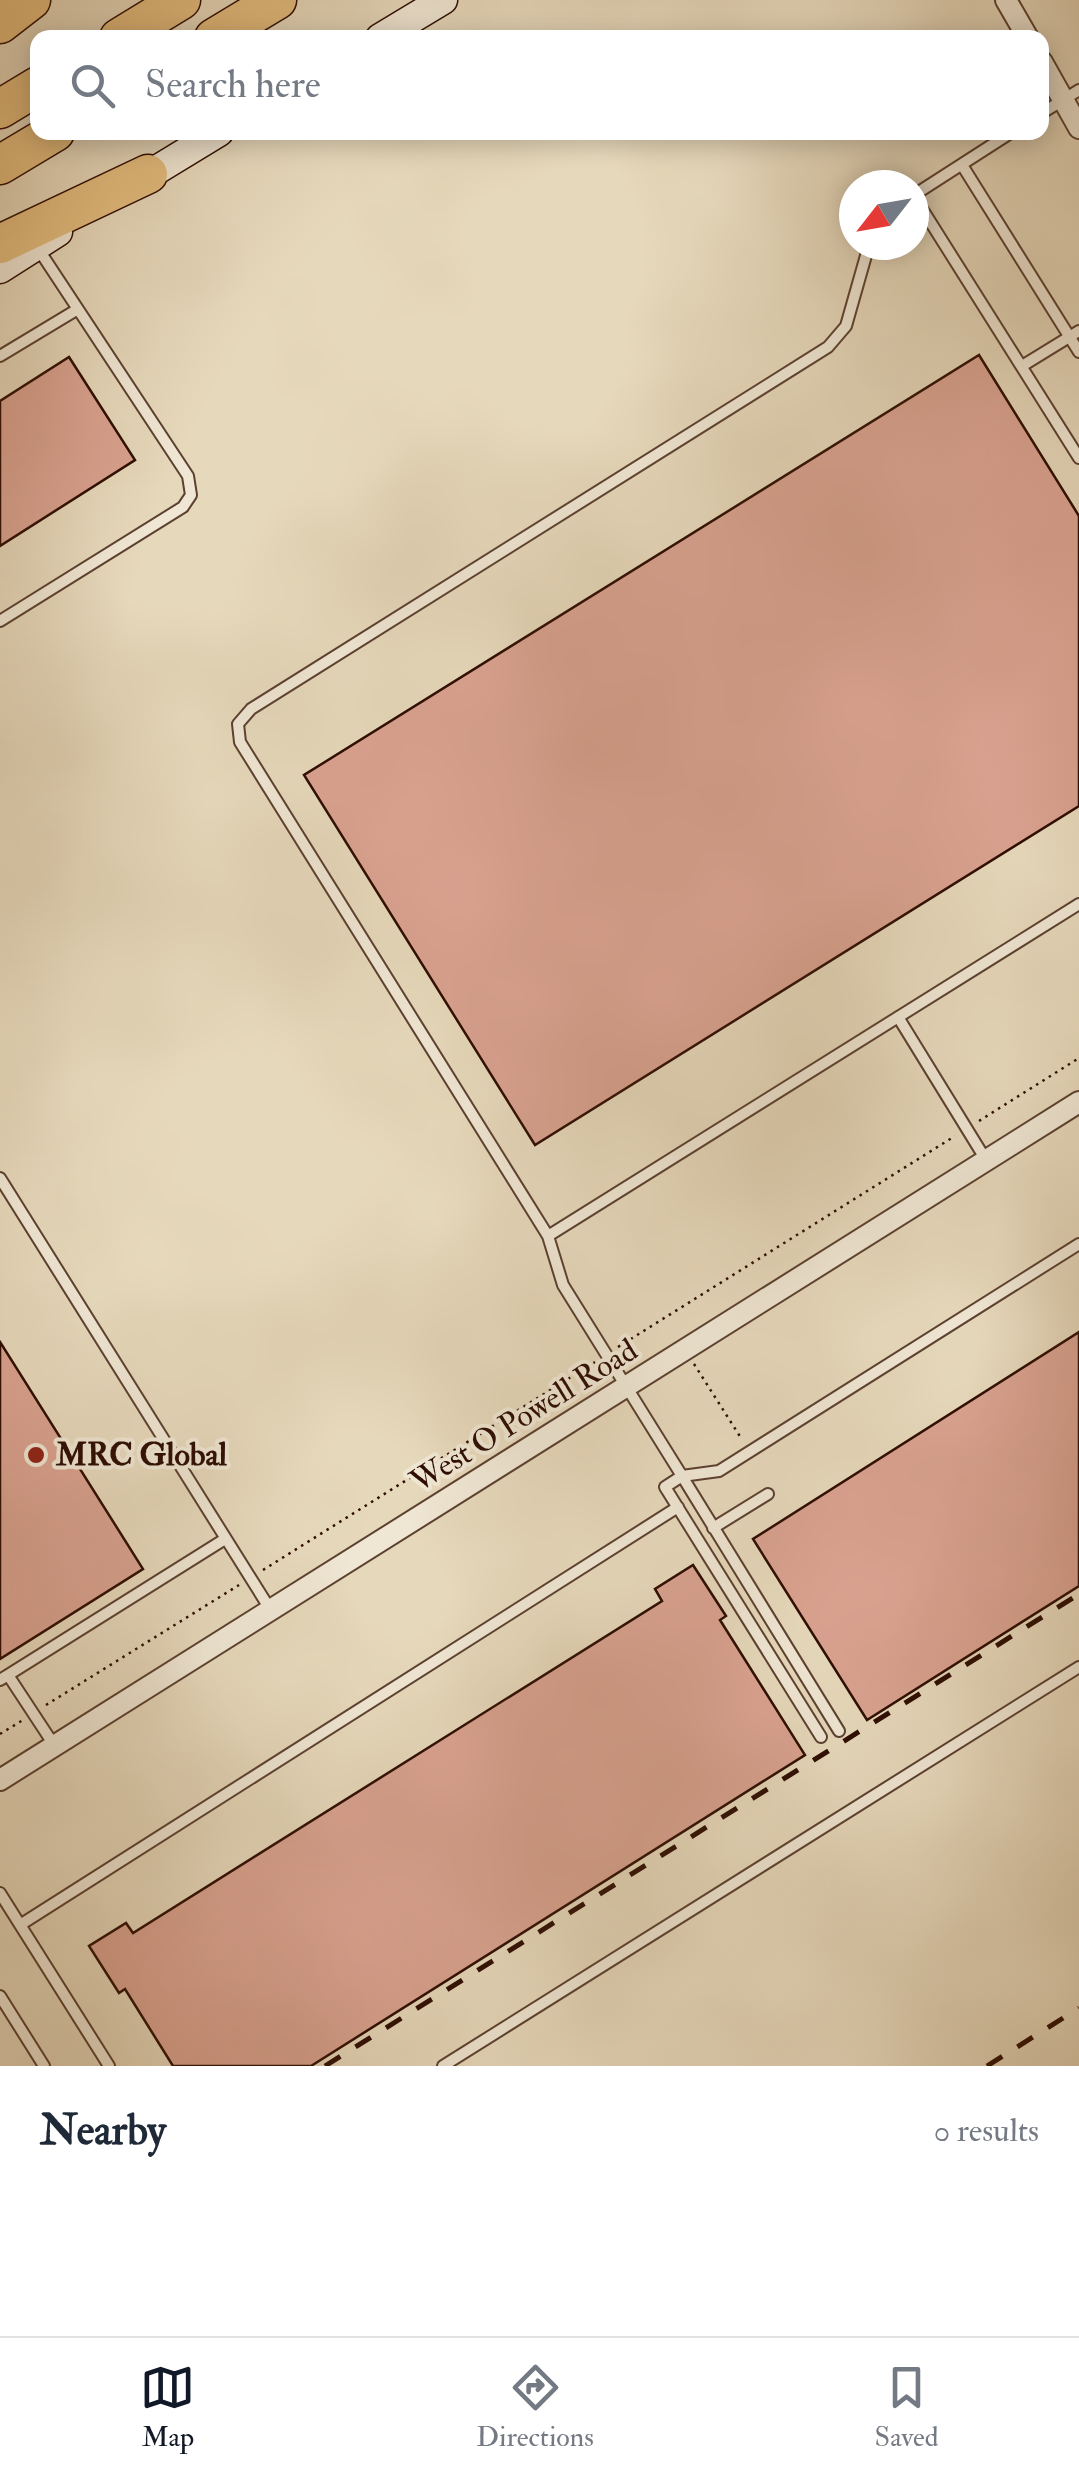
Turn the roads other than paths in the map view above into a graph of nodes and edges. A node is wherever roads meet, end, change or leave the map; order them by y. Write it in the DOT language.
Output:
graph roads {
  1 [pos="29,0"];
  2 [pos="181,0"];
  3 [pos="276,0"];
  4 [pos="444,0"];
  5 [pos="1006,0"];
  6 [pos="0,20"];
  7 [pos="131,30"];
  8 [pos="227,30"];
  9 [pos="393,30"];
  10 [pos="1023,30"];
  11 [pos="1049,70"];
  12 [pos="30,91"];
  13 [pos="1071,94"];
  14 [pos="1049,108"];
  15 [pos="0,109"];
  16 [pos="1079,128"];
  17 [pos="42,140"];
  18 [pos="205,140"];
  19 [pos="1000,140"];
  20 [pos="962,165"];
  21 [pos="0,166"];
  22 [pos="148,174"];
  23 [pos="929,186"];
  24 [pos="929,219"];
  25 [pos="18,245"];
  26 [pos="865,260"];
  27 [pos="0,269"];
  28 [pos="78,309"];
  29 [pos="1074,334"];
  30 [pos="1079,352"];
  31 [pos="0,356"];
  32 [pos="1022,366"];
  33 [pos="1079,458"];
  34 [pos="0,621"];
  35 [pos="1079,904"];
  36 [pos="898,1017"];
  37 [pos="1079,1102"];
  38 [pos="986,1160"];
  39 [pos="0,1178"];
  40 [pos="548,1236"];
  41 [pos="1079,1244"];
  42 [pos="626,1386"];
  43 [pos="682,1476"];
  44 [pos="768,1494"];
  45 [pos="678,1507"];
  46 [pos="713,1528"];
  47 [pos="226,1539"];
  48 [pos="271,1610"];
  49 [pos="1079,1666"];
  50 [pos="4,1678"];
  51 [pos="839,1731"];
  52 [pos="821,1737"];
  53 [pos="54,1746"];
  54 [pos="0,1780"];
  55 [pos="0,1893"];
  56 [pos="20,1925"];
  57 [pos="0,1996"];
  58 [pos="44,2066"];
  59 [pos="108,2066"];
  60 [pos="443,2066"];
  1 -- 6 [label="highway"];
  2 -- 7 [label="highway"];
  3 -- 8 [label="highway"];
  4 -- 9 [label="main road"];
  5 -- 10 [label="street"];
  11 -- 13 [label="street"];
  12 -- 15 [label="highway"];
  13 -- 14 [label="lane"];
  13 -- 16 [label="street"];
  17 -- 21 [label="highway"];
  18 -- 22 [label="main road"];
  19 -- 20 [label="lane"];
  20 -- 23 [label="lane"];
  20 -- 29 [label="lane"];
  22 -- 25 [label="highway"];
  24 -- 32 [label="lane"];
  25 -- 27 [label="main road"];
  25 -- 28 [label="lane"];
  26 -- 40 [label="lane"];
  28 -- 31 [label="lane"];
  28 -- 34 [label="lane"];
  29 -- 30 [label="lane"];
  29 -- 32 [label="lane"];
  32 -- 33 [label="lane"];
  35 -- 36 [label="lane"];
  36 -- 38 [label="lane"];
  36 -- 40 [label="lane"];
  37 -- 38 [label="street, West O Powell Road"];
  38 -- 42 [label="street, West O Powell Road"];
  39 -- 47 [label="lane"];
  40 -- 42 [label="lane"];
  41 -- 43 [label="lane"];
  42 -- 43 [label="lane"];
  42 -- 48 [label="street, West O Powell Road"];
  43 -- 45 [label="lane"];
  43 -- 46 [label="lane"];
  44 -- 46 [label="lane"];
  45 -- 52 [label="lane"];
  45 -- 56 [label="lane"];
  46 -- 51 [label="lane"];
  47 -- 48 [label="lane"];
  47 -- 50 [label="lane"];
  48 -- 53 [label="street, West O Powell Road"];
  49 -- 60 [label="lane"];
  50 -- 53 [label="lane"];
  53 -- 54 [label="street, West O Powell Road"];
  55 -- 56 [label="lane"];
  56 -- 59 [label="lane"];
  57 -- 58 [label="lane"];
}
